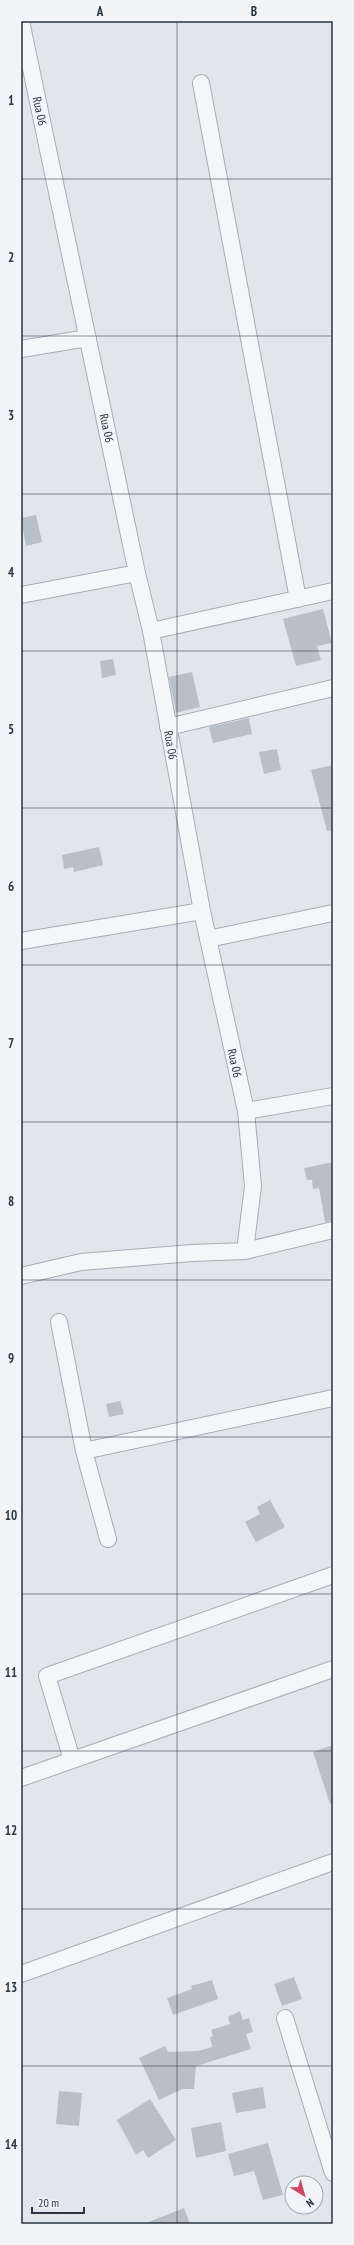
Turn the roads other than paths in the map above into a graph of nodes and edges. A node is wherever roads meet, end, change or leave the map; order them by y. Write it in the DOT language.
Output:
graph roads {
  1 [pos="21,21"];
  2 [pos="27,74"];
  3 [pos="202,83"];
  4 [pos="88,338"];
  5 [pos="21,349"];
  6 [pos="137,573"];
  7 [pos="333,591"];
  8 [pos="21,595"];
  9 [pos="298,599"];
  10 [pos="151,631"];
  11 [pos="333,688"];
  12 [pos="168,727"];
  13 [pos="202,910"];
  14 [pos="333,912"];
  15 [pos="208,939"];
  16 [pos="21,941"];
  17 [pos="333,1096"];
  18 [pos="246,1112"];
  19 [pos="333,1230"];
  20 [pos="245,1251"];
  21 [pos="21,1276"];
  22 [pos="60,1322"];
  23 [pos="333,1398"];
  24 [pos="84,1451"];
  25 [pos="108,1539"];
  26 [pos="333,1576"];
  27 [pos="333,1669"];
  28 [pos="72,1760"];
  29 [pos="21,1778"];
  30 [pos="333,1862"];
  31 [pos="21,1974"];
  32 [pos="284,2018"];
  33 [pos="333,2174"];
  1 -- 2 [label="street, Rua 06"];
  2 -- 4 [label="street, Rua 06"];
  3 -- 9 [label="street"];
  4 -- 5 [label="street"];
  4 -- 6 [label="street, Rua 06"];
  6 -- 8 [label="street"];
  6 -- 10 [label="street, Rua 06"];
  7 -- 9 [label="street"];
  9 -- 10 [label="street"];
  10 -- 12 [label="street, Rua 06"];
  11 -- 12 [label="street"];
  12 -- 13 [label="street, Rua 06"];
  13 -- 15 [label="street, Rua 06"];
  13 -- 16 [label="street"];
  14 -- 15 [label="street"];
  15 -- 18 [label="street, Rua 06"];
  17 -- 18 [label="street"];
  18 -- 20 [label="street, Rua 06"];
  19 -- 20 [label="street"];
  20 -- 21 [label="street"];
  22 -- 24 [label="street"];
  23 -- 24 [label="street"];
  24 -- 25 [label="street"];
  26 -- 28 [label="street"];
  27 -- 28 [label="street"];
  28 -- 29 [label="street"];
  30 -- 31 [label="street"];
  32 -- 33 [label="street"];
}
